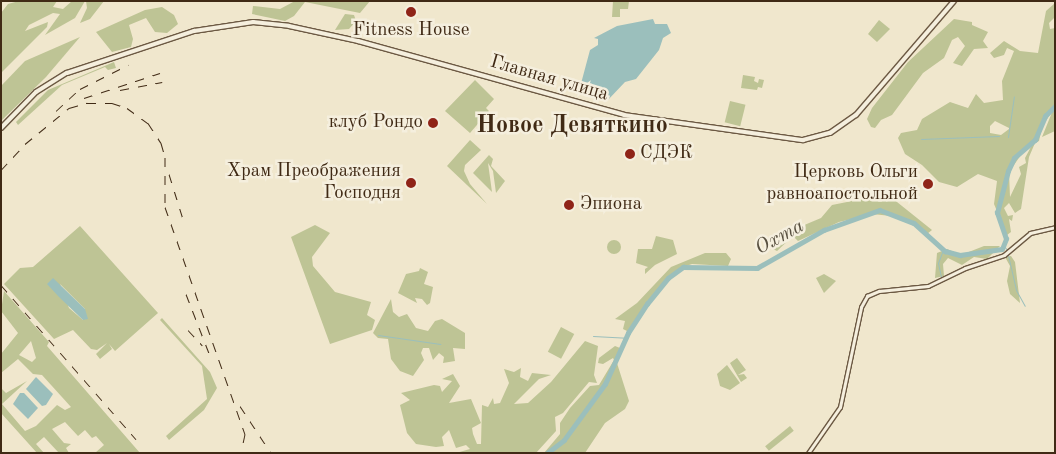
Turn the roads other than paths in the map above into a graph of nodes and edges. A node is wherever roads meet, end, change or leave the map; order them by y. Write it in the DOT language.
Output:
graph roads {
  1 [pos="954,1"];
  2 [pos="1,128"];
  3 [pos="1055,227"];
  4 [pos="808,453"];
  1 -- 2 [label="main road, Главная улица"];
  3 -- 4 [label="street"];
}
